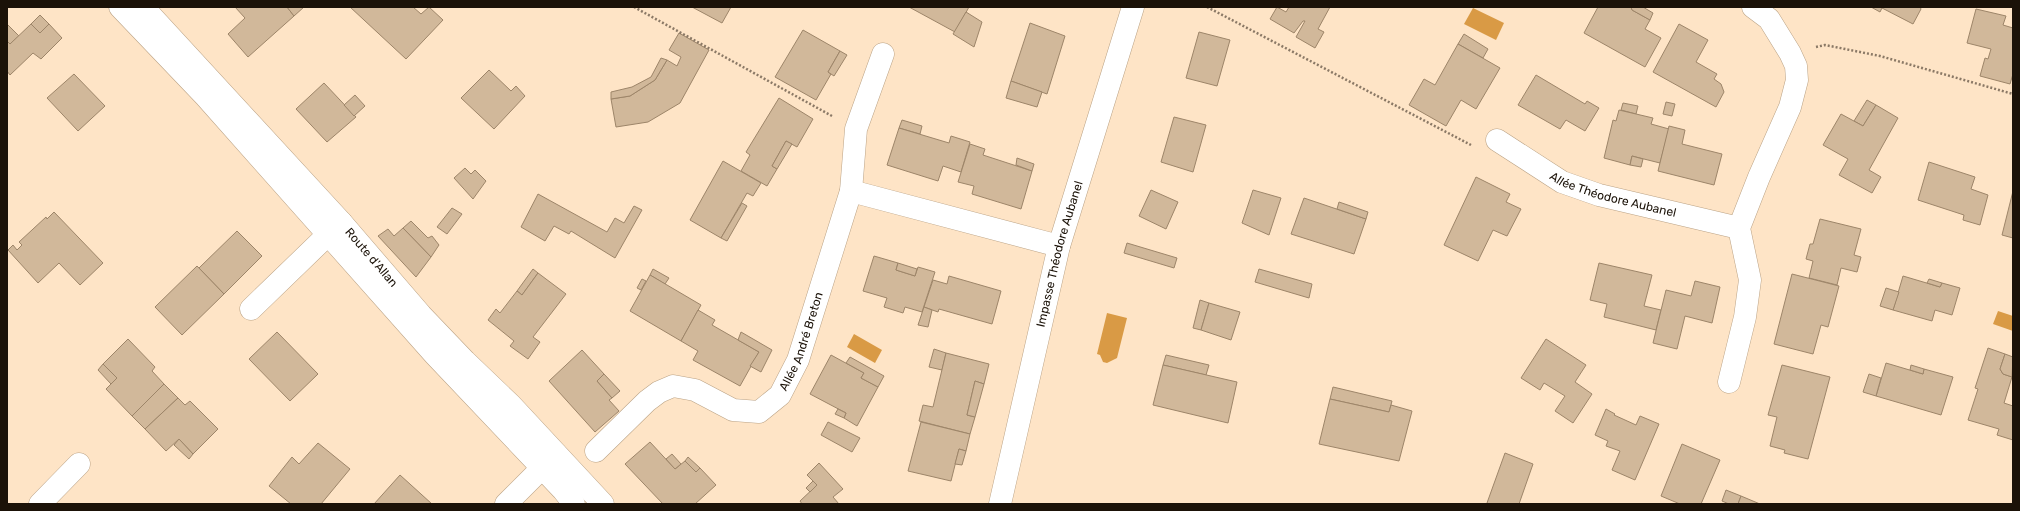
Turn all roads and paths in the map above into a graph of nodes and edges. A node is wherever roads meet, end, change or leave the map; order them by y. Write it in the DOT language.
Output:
graph roads {
  1 [pos="120,7"];
  2 [pos="143,7"];
  3 [pos="634,7"];
  4 [pos="1133,7"];
  5 [pos="1207,7"];
  6 [pos="1753,7"];
  7 [pos="1790,53"];
  8 [pos="883,54"];
  9 [pos="2013,94"];
  10 [pos="856,129"];
  11 [pos="1497,140"];
  12 [pos="852,191"];
  13 [pos="1739,228"];
  14 [pos="335,229"];
  15 [pos="1059,246"];
  16 [pos="251,309"];
  17 [pos="1729,382"];
  18 [pos="596,451"];
  19 [pos="549,461"];
  20 [pos="79,464"];
  21 [pos="40,504"];
  22 [pos="506,504"];
  23 [pos="574,504"];
  24 [pos="603,504"];
  25 [pos="1000,504"];
  1 -- 14 [label="street, Route d'Allan"];
  2 -- 14 [label="street, Route d'Allan"];
  3 -- 10 [label="path"];
  4 -- 15 [label="street, Impasse Théodore Aubanel"];
  5 -- 11 [label="path"];
  6 -- 7 [label="street"];
  7 -- 9 [label="path"];
  7 -- 13 [label="street"];
  8 -- 10 [label="street, Allée André Breton"];
  10 -- 12 [label="street, Allée André Breton"];
  11 -- 13 [label="street, Allée Théodore Aubanel"];
  12 -- 15 [label="street"];
  12 -- 18 [label="street, Allée André Breton"];
  13 -- 17 [label="street"];
  14 -- 16 [label="street"];
  14 -- 19 [label="street, Route d'Allan"];
  15 -- 25 [label="street, Impasse Théodore Aubanel"];
  19 -- 22 [label="street"];
  19 -- 23 [label="street, Route d'Allan"];
  19 -- 24 [label="street, Route d'Allan"];
  20 -- 21 [label="street"];
}
